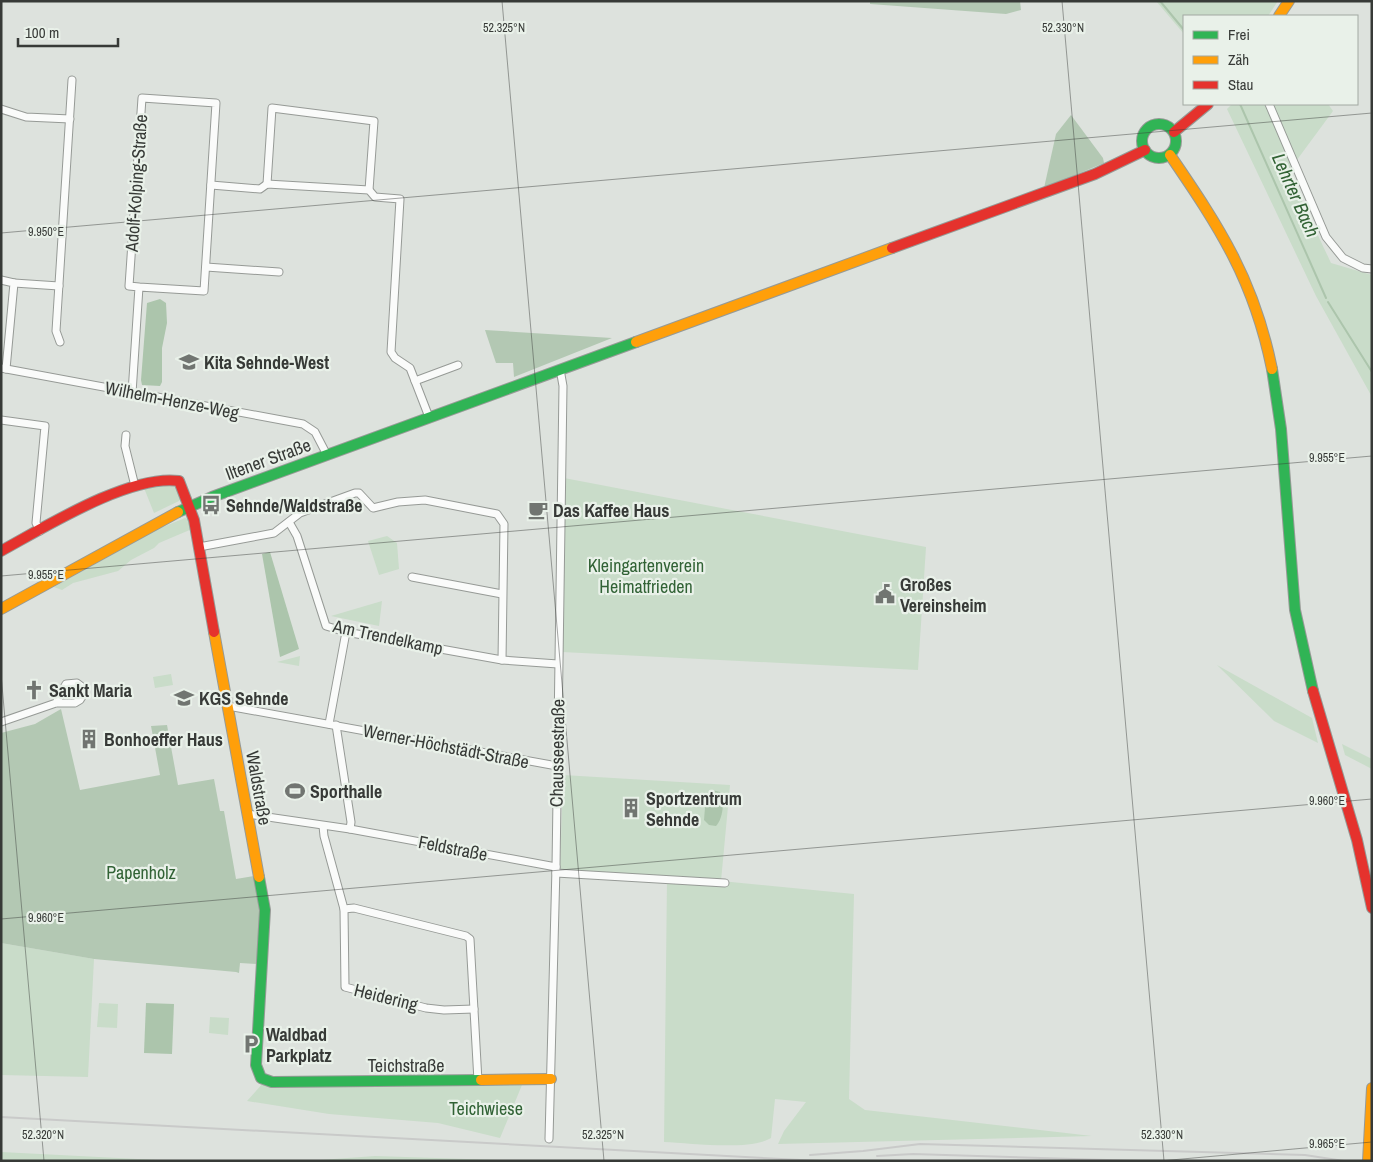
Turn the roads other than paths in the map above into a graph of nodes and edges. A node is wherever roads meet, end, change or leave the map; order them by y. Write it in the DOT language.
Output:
graph roads {
  1 [pos="1289,1"];
  2 [pos="1280,15"];
  3 [pos="72,80"];
  4 [pos="1207,105"];
  5 [pos="1269,105"];
  6 [pos="1,109"];
  7 [pos="70,119"];
  8 [pos="1174,132"];
  9 [pos="1145,150"];
  10 [pos="1170,155"];
  11 [pos="267,184"];
  12 [pos="211,185"];
  13 [pos="369,190"];
  14 [pos="206,267"];
  15 [pos="1372,269"];
  16 [pos="279,272"];
  17 [pos="1,280"];
  18 [pos="14,282"];
  19 [pos="59,286"];
  20 [pos="139,287"];
  21 [pos="60,342"];
  22 [pos="458,365"];
  23 [pos="4,368"];
  24 [pos="560,369"];
  25 [pos="415,381"];
  26 [pos="132,393"];
  27 [pos="429,417"];
  28 [pos="1,420"];
  29 [pos="126,434"];
  30 [pos="328,455"];
  31 [pos="135,486"];
  32 [pos="189,506"];
  33 [pos="289,522"];
  34 [pos="40,530"];
  35 [pos="199,548"];
  36 [pos="1,551"];
  37 [pos="412,577"];
  38 [pos="502,594"];
  39 [pos="1,609"];
  40 [pos="346,632"];
  41 [pos="502,660"];
  42 [pos="558,664"];
  43 [pos="56,703"];
  44 [pos="228,706"];
  45 [pos="1,722"];
  46 [pos="333,724"];
  47 [pos="556,766"];
  48 [pos="247,814"];
  49 [pos="324,826"];
  50 [pos="350,829"];
  51 [pos="556,870"];
  52 [pos="725,883"];
  53 [pos="1372,908"];
  54 [pos="344,909"];
  55 [pos="474,1009"];
  56 [pos="261,1078"];
  57 [pos="551,1079"];
  58 [pos="478,1081"];
  59 [pos="1372,1088"];
  60 [pos="549,1138"];
  61 [pos="1368,1161"];
  1 -- 2 [label="main road"];
  3 -- 7 [label="street"];
  4 -- 8 [label="main road"];
  5 -- 15 [label="street"];
  6 -- 7 [label="street"];
  7 -- 19 [label="street"];
  8 -- 9 [label="main road"];
  8 -- 10 [label="main road"];
  9 -- 10 [label="main road"];
  9 -- 24 [label="main road, Iltener Straße"];
  10 -- 53 [label="main road"];
  11 -- 12 [label="street"];
  11 -- 13 [label="street"];
  11 -- 13 [label="street"];
  12 -- 14 [label="street, Adolf-Kolping-Straße"];
  12 -- 20 [label="street, Adolf-Kolping-Straße"];
  13 -- 25 [label="street"];
  14 -- 16 [label="street"];
  14 -- 20 [label="street, Adolf-Kolping-Straße"];
  17 -- 18 [label="street"];
  18 -- 19 [label="street"];
  18 -- 23 [label="street"];
  19 -- 21 [label="street"];
  20 -- 26 [label="street"];
  22 -- 25 [label="street"];
  23 -- 26 [label="street, Wilhelm-Henze-Weg"];
  24 -- 27 [label="main road, Iltener Straße"];
  24 -- 42 [label="street, Chausseestraße"];
  25 -- 27 [label="street"];
  26 -- 30 [label="street, Wilhelm-Henze-Weg"];
  27 -- 30 [label="main road, Iltener Straße"];
  28 -- 34 [label="street"];
  29 -- 31 [label="street"];
  30 -- 32 [label="main road, Iltener Straße"];
  31 -- 32 [label="main road, Waldstraße"];
  31 -- 34 [label="main road"];
  32 -- 35 [label="main road, Waldstraße"];
  32 -- 39 [label="main road, Iltener Straße"];
  33 -- 35 [label="street"];
  33 -- 38 [label="street"];
  33 -- 40 [label="street, Am Trendelkamp"];
  34 -- 36 [label="main road"];
  35 -- 44 [label="main road, Waldstraße"];
  37 -- 38 [label="street"];
  38 -- 41 [label="street"];
  40 -- 41 [label="street, Am Trendelkamp"];
  40 -- 46 [label="street, Werner-Höchstädt-Straße"];
  41 -- 42 [label="street, Am Trendelkamp"];
  42 -- 47 [label="street, Chausseestraße"];
  43 -- 45 [label="street"];
  44 -- 46 [label="street, Werner-Höchstädt-Straße"];
  44 -- 48 [label="main road, Waldstraße"];
  46 -- 47 [label="street, Werner-Höchstädt-Straße"];
  46 -- 50 [label="street, Werner-Höchstädt-Straße"];
  47 -- 51 [label="street, Chausseestraße"];
  48 -- 49 [label="street, Feldstraße"];
  48 -- 56 [label="main road, Waldstraße"];
  49 -- 50 [label="street, Feldstraße"];
  49 -- 54 [label="street, Heidering"];
  50 -- 51 [label="street, Feldstraße"];
  51 -- 52 [label="street, Feldstraße"];
  51 -- 57 [label="street, Chausseestraße"];
  54 -- 55 [label="street"];
  54 -- 55 [label="street, Heidering"];
  55 -- 58 [label="street"];
  56 -- 58 [label="main road, Teichstraße"];
  57 -- 58 [label="main road, Teichstraße"];
  57 -- 60 [label="street, Chausseestraße"];
  59 -- 61 [label="main road"];
}
